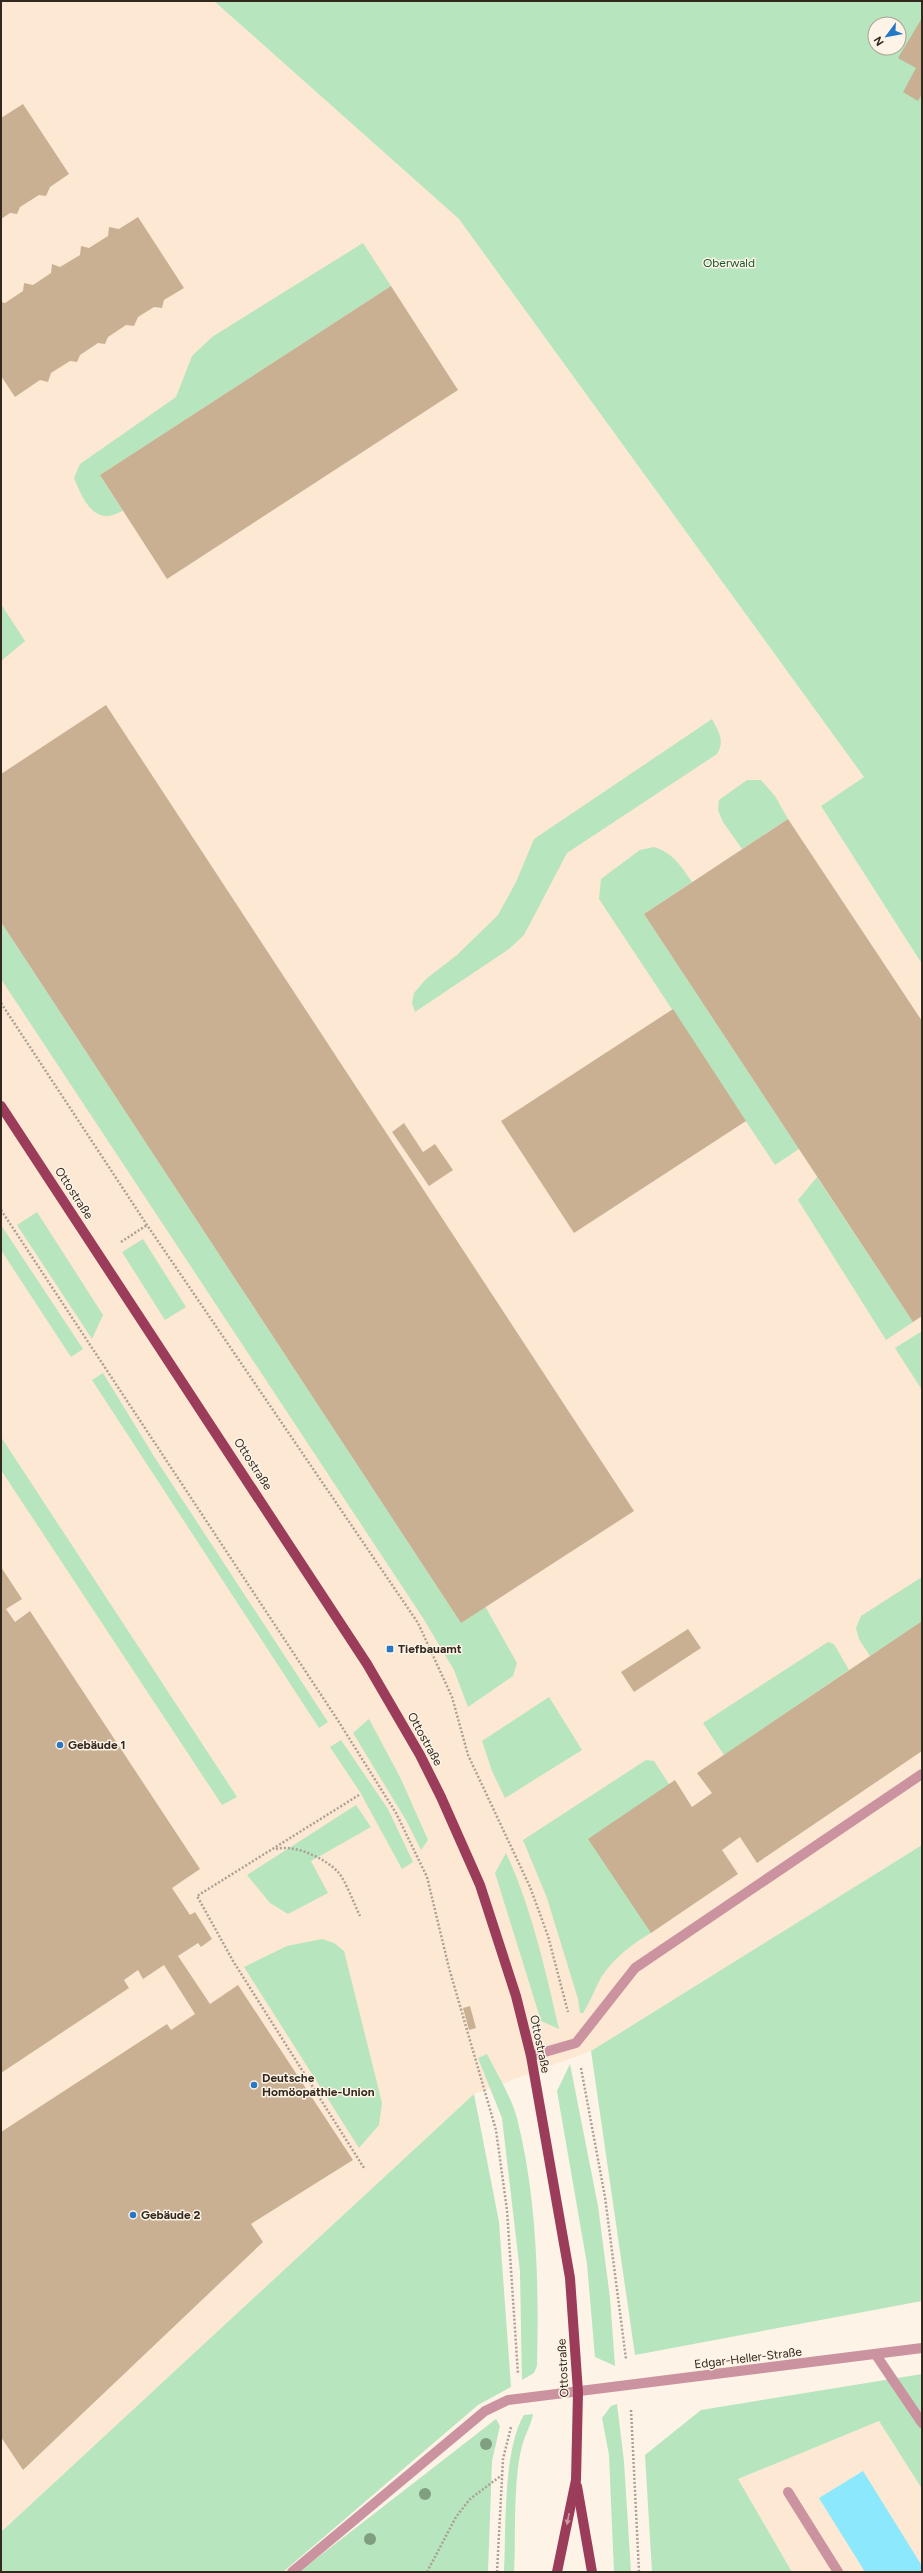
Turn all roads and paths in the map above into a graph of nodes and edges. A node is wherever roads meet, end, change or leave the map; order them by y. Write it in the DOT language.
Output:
graph roads {
  1 [pos="1,1003"];
  2 [pos="1,1106"];
  3 [pos="1,1210"];
  4 [pos="147,1224"];
  5 [pos="100,1256"];
  6 [pos="452,1697"];
  7 [pos="922,1774"];
  8 [pos="359,1795"];
  9 [pos="272,1850"];
  10 [pos="360,1916"];
  11 [pos="531,2056"];
  12 [pos="364,2168"];
  13 [pos="922,2348"];
  14 [pos="876,2355"];
  15 [pos="629,2386"];
  16 [pos="578,2392"];
  17 [pos="520,2399"];
  18 [pos="922,2423"];
  19 [pos="502,2475"];
  20 [pos="576,2480"];
  21 [pos="788,2492"];
  22 [pos="292,2572"];
  23 [pos="427,2572"];
  24 [pos="497,2572"];
  25 [pos="557,2572"];
  26 [pos="592,2572"];
  27 [pos="640,2572"];
  28 [pos="838,2572"];
  1 -- 4 [label="path"];
  2 -- 5 [label="main road, Ottostraße"];
  3 -- 17 [label="path"];
  4 -- 5 [label="path"];
  4 -- 6 [label="path"];
  5 -- 11 [label="main road, Ottostraße"];
  7 -- 11 [label="street"];
  8 -- 9 [label="path"];
  9 -- 10 [label="path"];
  9 -- 12 [label="path"];
  11 -- 16 [label="main road, Ottostraße"];
  13 -- 14 [label="street, Edgar-Heller-Straße"];
  14 -- 15 [label="street, Edgar-Heller-Straße"];
  14 -- 18 [label="street"];
  15 -- 16 [label="street, Edgar-Heller-Straße"];
  15 -- 27 [label="path"];
  16 -- 17 [label="street, Edgar-Heller-Straße"];
  16 -- 20 [label="main road, Ottostraße"];
  17 -- 19 [label="path"];
  17 -- 22 [label="street, Edgar-Heller-Straße"];
  19 -- 23 [label="path"];
  19 -- 24 [label="path"];
  20 -- 25 [label="main road, Ottostraße, one-way"];
  20 -- 26 [label="main road, Ottostraße"];
  21 -- 28 [label="street"];
}
